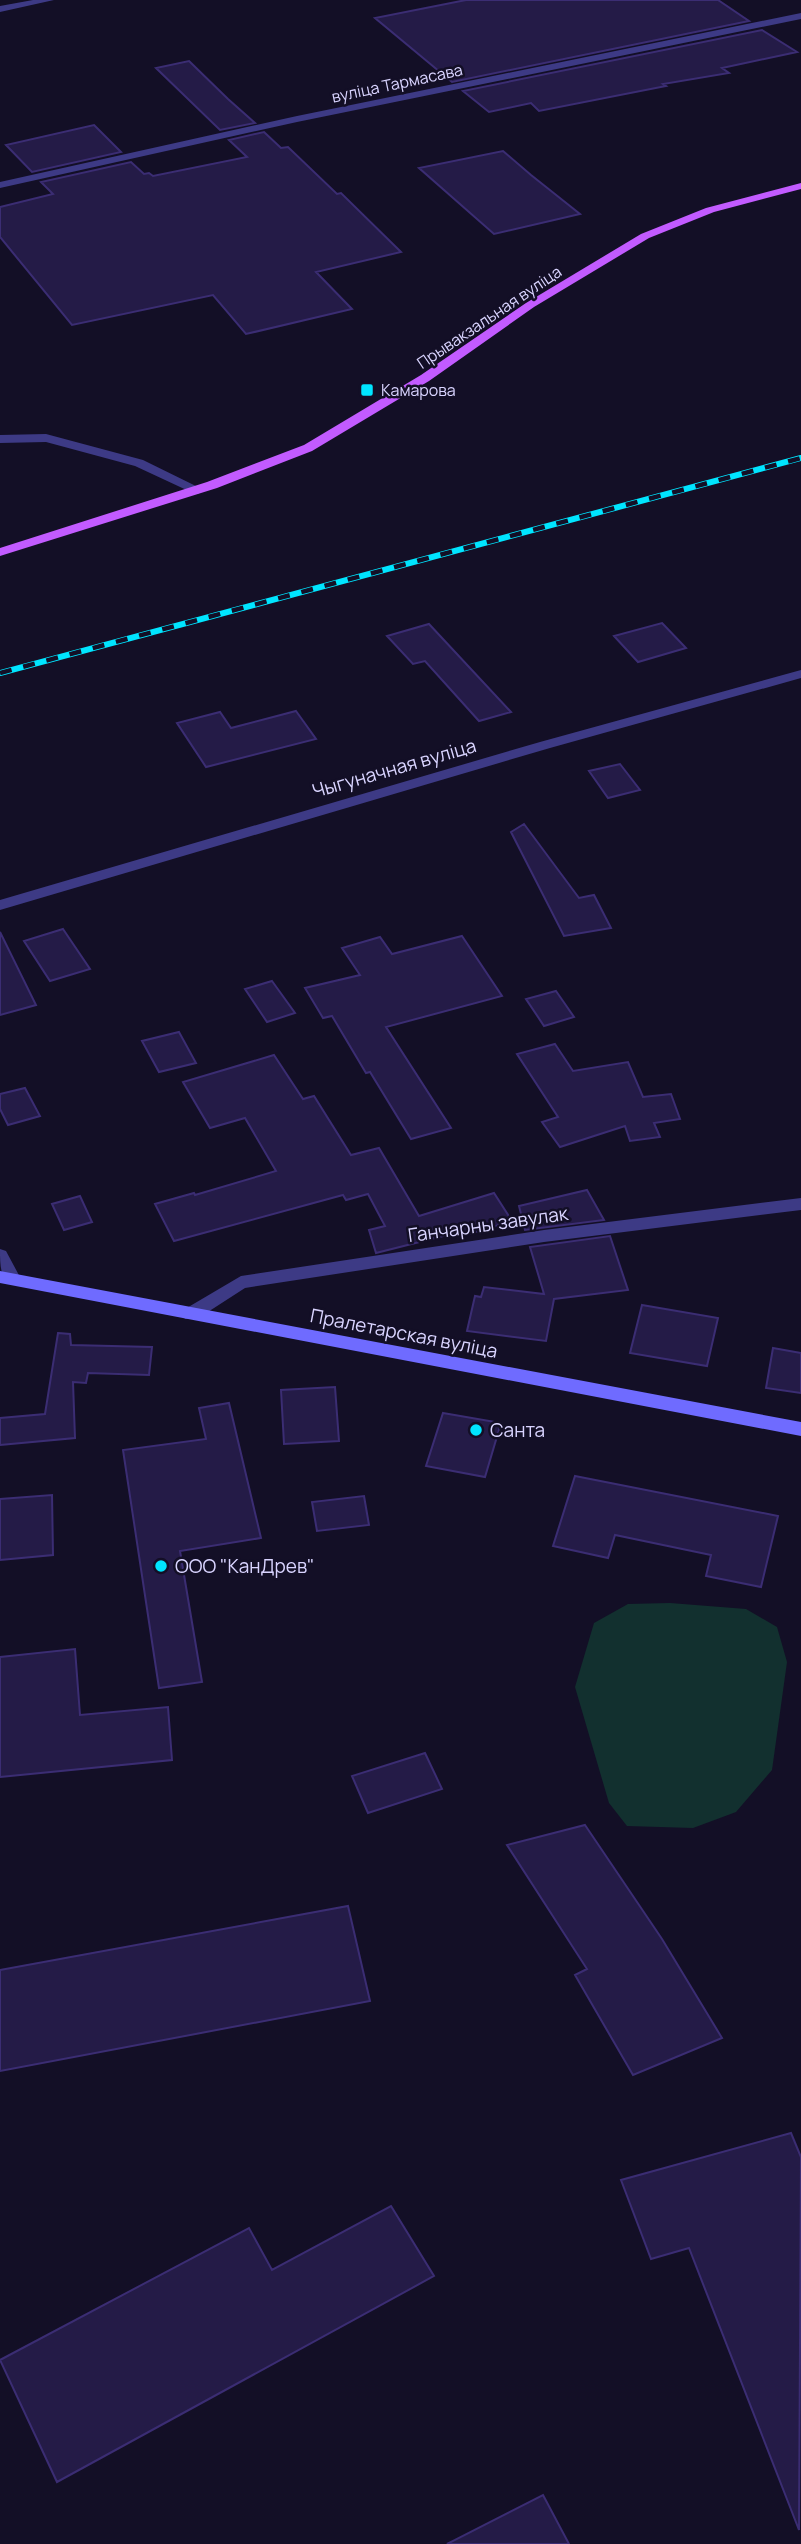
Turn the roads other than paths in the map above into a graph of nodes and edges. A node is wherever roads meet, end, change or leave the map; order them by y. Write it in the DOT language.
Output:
graph roads {
  1 [pos="49,0"];
  2 [pos="0,9"];
  3 [pos="801,16"];
  4 [pos="0,185"];
  5 [pos="801,187"];
  6 [pos="0,439"];
  7 [pos="198,490"];
  8 [pos="0,552"];
  9 [pos="801,674"];
  10 [pos="0,905"];
  11 [pos="801,1204"];
  12 [pos="0,1255"];
  13 [pos="6,1278"];
  14 [pos="191,1314"];
  15 [pos="801,1429"];
  1 -- 2 [label="street"];
  3 -- 4 [label="street, вуліца Тармасава"];
  5 -- 7 [label="main road, Прывакзальная вуліца"];
  6 -- 7 [label="street"];
  7 -- 8 [label="main road, Прывакзальная вуліца"];
  9 -- 10 [label="street, Чыгуначная вуліца"];
  11 -- 14 [label="street, Ганчарны завулак"];
  12 -- 13 [label="street"];
  13 -- 14 [label="main road, Пралетарская вуліца"];
  14 -- 15 [label="main road, Пралетарская вуліца"];
}
